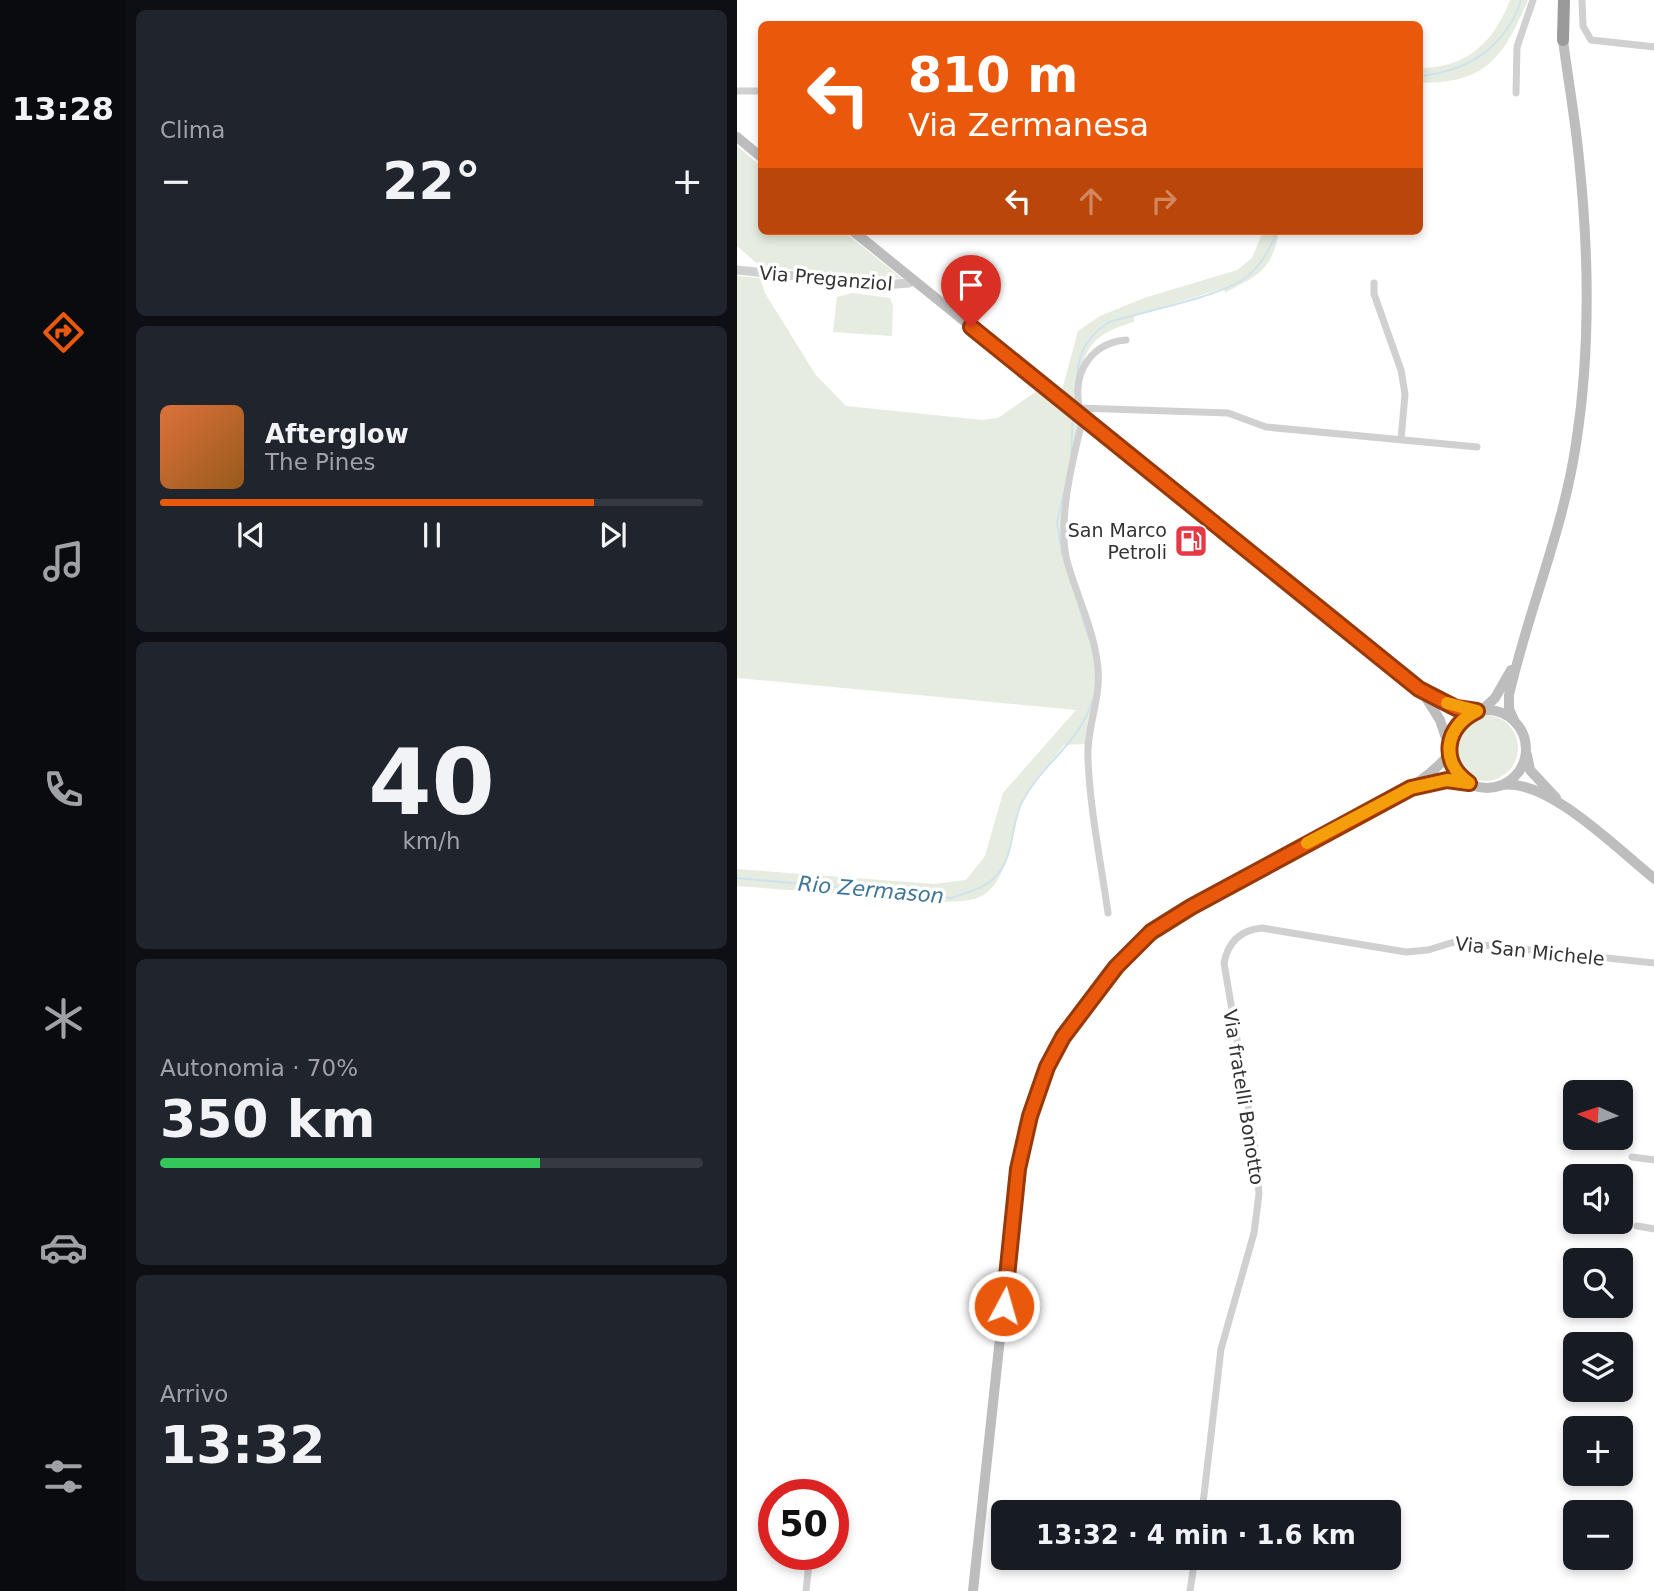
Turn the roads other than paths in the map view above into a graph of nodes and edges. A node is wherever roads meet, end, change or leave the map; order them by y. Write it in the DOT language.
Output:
graph roads {
  1 [pos="1533,0"];
  2 [pos="1582,0"];
  3 [pos="1560,2"];
  4 [pos="1563,40"];
  5 [pos="1654,47"];
  6 [pos="737,91"];
  7 [pos="758,91"];
  8 [pos="1516,93"];
  9 [pos="737,137"];
  10 [pos="758,154"];
  11 [pos="858,235"];
  12 [pos="737,270"];
  13 [pos="912,279"];
  14 [pos="1375,283"];
  15 [pos="1125,340"];
  16 [pos="1077,411"];
  17 [pos="1401,440"];
  18 [pos="1477,447"];
  19 [pos="1519,655"];
  20 [pos="1419,689"];
  21 [pos="1479,711"];
  22 [pos="1514,720"];
  23 [pos="1526,750"];
  24 [pos="1449,752"];
  25 [pos="1469,783"];
  26 [pos="1502,785"];
  27 [pos="1411,788"];
  28 [pos="1568,809"];
  29 [pos="1654,879"];
  30 [pos="1108,913"];
  31 [pos="1241,934"];
  32 [pos="1654,963"];
  33 [pos="1632,1157"];
  34 [pos="1654,1160"];
  35 [pos="1637,1226"];
  36 [pos="1654,1229"];
  37 [pos="1203,1500"];
  38 [pos="808,1570"];
  39 [pos="1193,1570"];
  40 [pos="806,1591"];
  41 [pos="973,1591"];
  42 [pos="1190,1591"];
  1 -- 8 [label="street"];
  2 -- 5 [label="street"];
  3 -- 4 [label="highway"];
  4 -- 19 [label="main road"];
  6 -- 7 [label="street"];
  9 -- 10 [label="main road"];
  11 -- 13 [label="main road"];
  12 -- 13 [label="street, Via Preganziol"];
  13 -- 16 [label="main road"];
  14 -- 17 [label="street"];
  15 -- 16 [label="street"];
  16 -- 17 [label="street"];
  16 -- 20 [label="main road"];
  16 -- 30 [label="street"];
  17 -- 18 [label="street"];
  19 -- 21 [label="main road"];
  19 -- 22 [label="main road"];
  20 -- 21 [label="main road"];
  20 -- 24 [label="main road"];
  21 -- 22 [label="main road"];
  21 -- 24 [label="main road"];
  22 -- 23 [label="main road"];
  23 -- 26 [label="main road"];
  23 -- 28 [label="main road"];
  24 -- 25 [label="main road"];
  24 -- 27 [label="main road"];
  25 -- 26 [label="main road"];
  25 -- 27 [label="main road"];
  26 -- 28 [label="main road"];
  27 -- 41 [label="main road"];
  28 -- 29 [label="main road"];
  31 -- 32 [label="street, Via San Michele"];
  31 -- 37 [label="street, Via fratelli Bonotto"];
  33 -- 34 [label="street"];
  35 -- 36 [label="street"];
  38 -- 40 [label="street"];
  39 -- 42 [label="street"];
}
